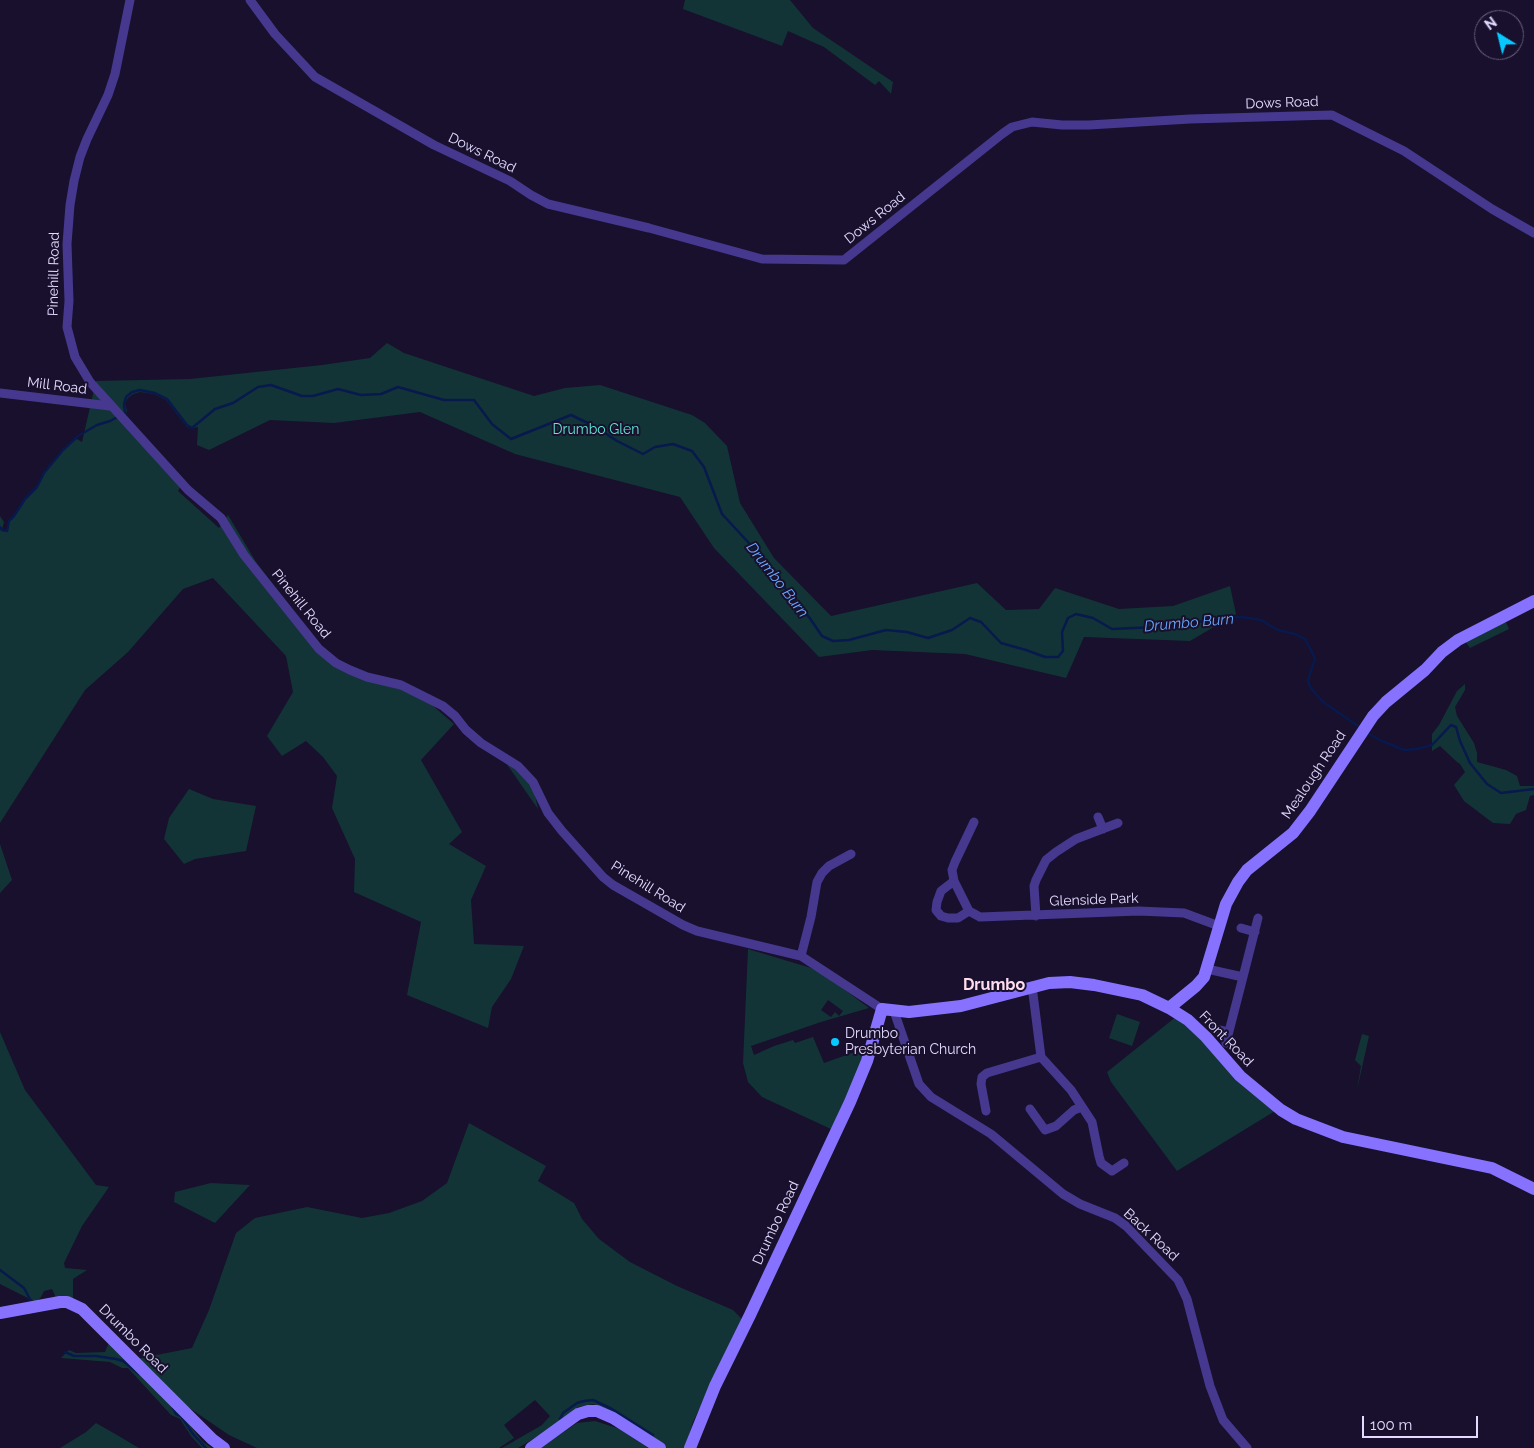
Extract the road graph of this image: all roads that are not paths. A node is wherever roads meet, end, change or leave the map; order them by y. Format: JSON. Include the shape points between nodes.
{"nodes":[{"id":1,"x":130,"y":0,"type":"edge"},
{"id":2,"x":250,"y":0,"type":"edge"},
{"id":3,"x":1534,"y":233,"type":"edge"},
{"id":4,"x":0,"y":393,"type":"edge"},
{"id":5,"x":113,"y":409,"type":"junction"},
{"id":6,"x":1534,"y":601,"type":"edge"},
{"id":7,"x":1098,"y":817,"type":"dead end"},
{"id":8,"x":974,"y":822,"type":"dead end"},
{"id":9,"x":1118,"y":823,"type":"dead end"},
{"id":10,"x":1103,"y":829,"type":"junction"},
{"id":11,"x":851,"y":854,"type":"dead end"},
{"id":12,"x":954,"y":881,"type":"junction"},
{"id":13,"x":969,"y":911,"type":"junction"},
{"id":14,"x":1036,"y":916,"type":"junction"},
{"id":15,"x":1258,"y":918,"type":"dead end"},
{"id":16,"x":1219,"y":926,"type":"junction"},
{"id":17,"x":1241,"y":928,"type":"dead end"},
{"id":18,"x":1255,"y":932,"type":"junction"},
{"id":19,"x":801,"y":956,"type":"junction"},
{"id":20,"x":1207,"y":969,"type":"junction"},
{"id":21,"x":1243,"y":977,"type":"junction"},
{"id":22,"x":1032,"y":986,"type":"junction"},
{"id":23,"x":1169,"y":1008,"type":"junction"},
{"id":24,"x":888,"y":1010,"type":"junction"},
{"id":25,"x":1215,"y":1029,"type":"dead end"},
{"id":26,"x":1228,"y":1032,"type":"junction"},
{"id":27,"x":1226,"y":1043,"type":"dead end"},
{"id":28,"x":1041,"y":1057,"type":"junction"},
{"id":29,"x":1082,"y":1107,"type":"junction"},
{"id":30,"x":1030,"y":1109,"type":"dead end"},
{"id":31,"x":986,"y":1111,"type":"dead end"},
{"id":32,"x":1124,"y":1163,"type":"dead end"},
{"id":33,"x":1534,"y":1189,"type":"edge"},
{"id":34,"x":0,"y":1313,"type":"edge"},
{"id":35,"x":224,"y":1448,"type":"edge"},
{"id":36,"x":531,"y":1448,"type":"edge"},
{"id":37,"x":660,"y":1448,"type":"edge"},
{"id":38,"x":690,"y":1448,"type":"edge"},
{"id":39,"x":1247,"y":1448,"type":"edge"}],
"edges":[{"from":1,"to":5,"type":"street","name":"Pinehill Road","via":[[108,95],[86,139],[74,181],[68,244],[67,327],[70,342],[82,371]]},
{"from":2,"to":3,"type":"street","name":"Dows Road","via":[[275,34],[315,77],[548,204],[762,259],[844,260],[1002,134],[1012,127],[1032,122],[1090,125],[1332,115],[1404,152]]},
{"from":4,"to":5,"type":"street","name":"Mill Road"},
{"from":5,"to":19,"type":"street","name":"Pinehill Road","via":[[188,490],[221,518],[244,555],[319,650],[350,670],[401,685],[443,706],[481,743],[518,766],[533,782],[557,825],[608,881],[696,931]]},
{"from":6,"to":16,"type":"street","name":"Mealough Road","via":[[1458,640],[1386,702],[1298,826],[1247,870],[1238,882]]},
{"from":7,"to":10,"type":"street"},
{"from":8,"to":12,"type":"street","via":[[954,862]]},
{"from":9,"to":10,"type":"street"},
{"from":10,"to":14,"type":"street","via":[[1076,839],[1046,860],[1034,886]]},
{"from":11,"to":19,"type":"street","via":[[830,866],[817,882],[812,917]]},
{"from":12,"to":13,"type":"street"},
{"from":12,"to":13,"type":"street","name":"Glenside Park","via":[[941,891],[936,910],[948,918],[958,918]]},
{"from":13,"to":14,"type":"street","name":"Glenside Park","via":[[980,917]]},
{"from":14,"to":16,"type":"street","name":"Glenside Park","via":[[1139,911],[1184,913]]},
{"from":15,"to":18,"type":"street"},
{"from":16,"to":20,"type":"street","name":"Mealough Road"},
{"from":17,"to":18,"type":"street"},
{"from":18,"to":21,"type":"street"},
{"from":19,"to":24,"type":"street","name":"Pinehill Road"},
{"from":20,"to":21,"type":"street"},
{"from":20,"to":23,"type":"street","name":"Mealough Road","via":[[1204,978]]},
{"from":21,"to":26,"type":"street"},
{"from":22,"to":23,"type":"street","name":"Front Road","via":[[1070,982],[1102,986],[1142,995]]},
{"from":22,"to":24,"type":"street","name":"Front Road","via":[[961,1006],[909,1012]]},
{"from":22,"to":28,"type":"street"},
{"from":23,"to":33,"type":"street","name":"Front Road","via":[[1206,1037],[1249,1084],[1296,1119],[1343,1137],[1492,1168]]},
{"from":24,"to":38,"type":"street","name":"Drumbo Road","via":[[850,1102],[715,1386]]},
{"from":24,"to":39,"type":"street","name":"Back Road","via":[[919,1084],[931,1097],[991,1134],[1067,1197],[1126,1226],[1178,1280],[1187,1299],[1210,1386],[1223,1420]]},
{"from":25,"to":26,"type":"street"},
{"from":26,"to":27,"type":"street"},
{"from":28,"to":29,"type":"street"},
{"from":28,"to":31,"type":"street","via":[[982,1077]]},
{"from":29,"to":30,"type":"street","via":[[1045,1130]]},
{"from":29,"to":32,"type":"street","via":[[1092,1122],[1101,1163],[1112,1171]]},
{"from":34,"to":35,"type":"street","name":"Drumbo Road","via":[[60,1302],[82,1308]]},
{"from":36,"to":37,"type":"street","via":[[578,1414],[588,1411],[613,1418]]}]}
